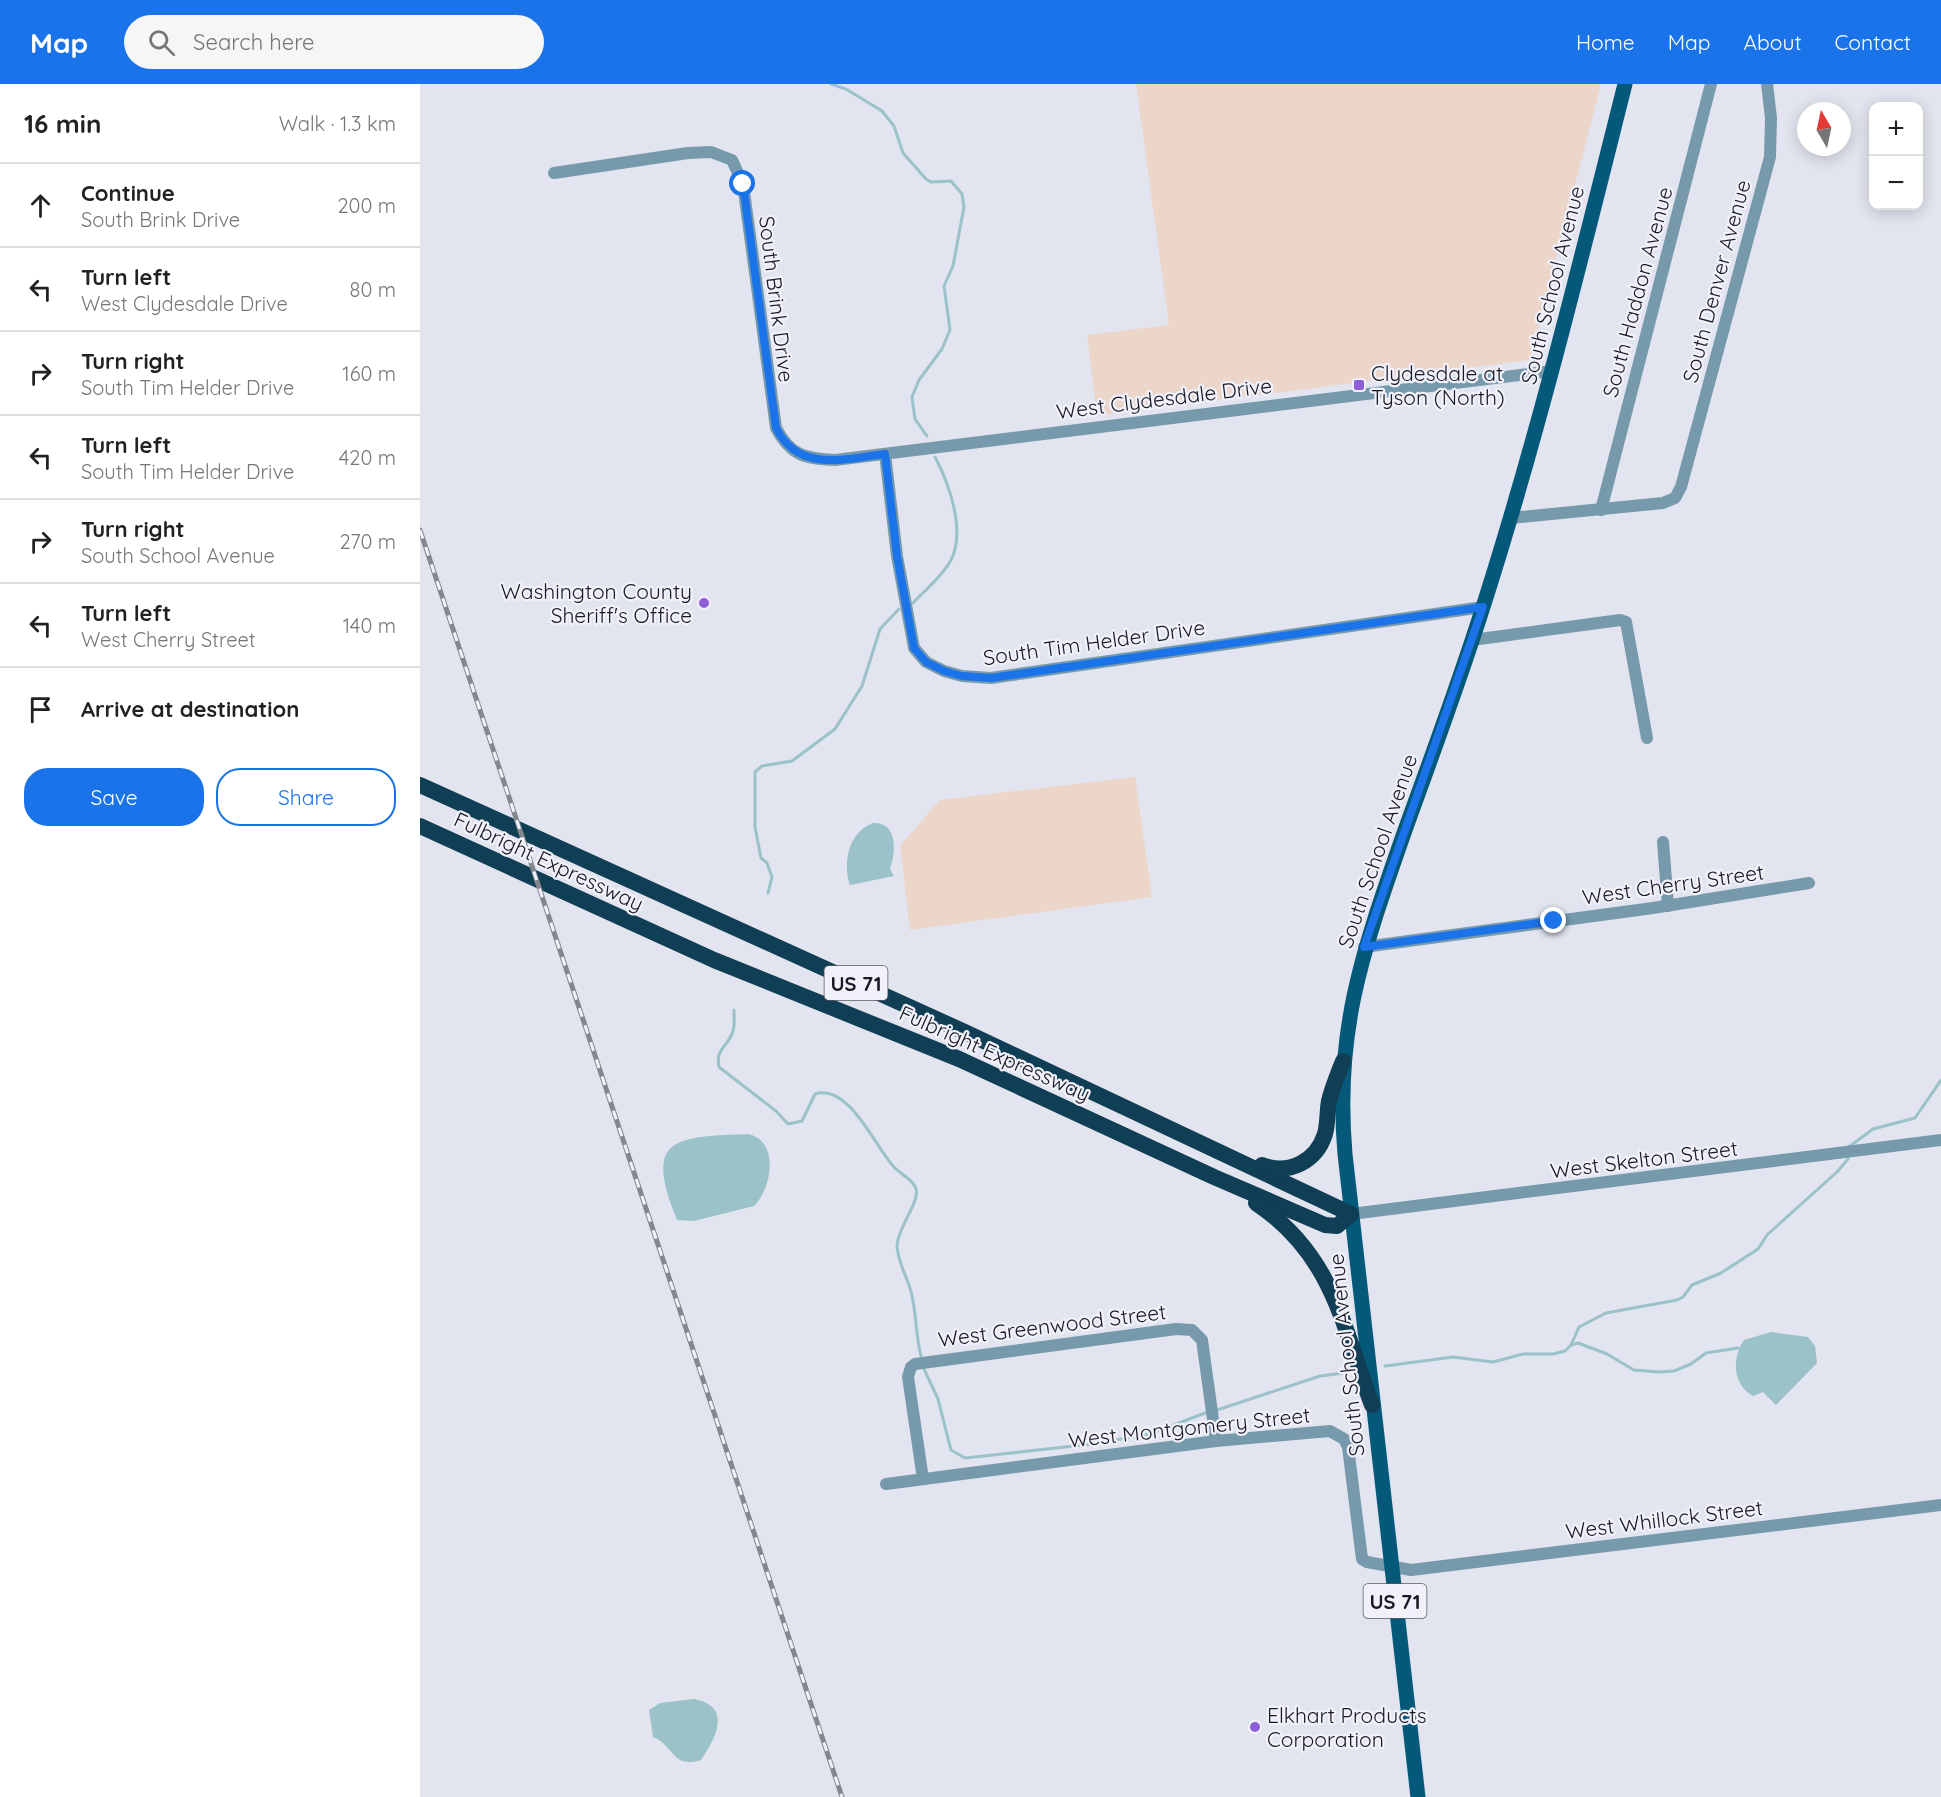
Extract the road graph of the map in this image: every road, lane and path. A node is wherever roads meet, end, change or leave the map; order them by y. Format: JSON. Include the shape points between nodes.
{"nodes":[{"id":1,"x":1625,"y":84,"type":"edge"},
{"id":2,"x":1711,"y":84,"type":"edge"},
{"id":3,"x":1767,"y":84,"type":"edge"},
{"id":4,"x":554,"y":173,"type":"dead end"},
{"id":5,"x":1552,"y":371,"type":"junction"},
{"id":6,"x":784,"y":444,"type":"joint"},
{"id":7,"x":885,"y":454,"type":"junction"},
{"id":8,"x":1601,"y":510,"type":"junction"},
{"id":9,"x":1511,"y":518,"type":"junction"},
{"id":10,"x":1483,"y":607,"type":"junction"},
{"id":11,"x":1472,"y":640,"type":"junction"},
{"id":12,"x":1647,"y":738,"type":"dead end"},
{"id":13,"x":420,"y":785,"type":"edge"},
{"id":14,"x":420,"y":826,"type":"edge"},
{"id":15,"x":1663,"y":842,"type":"dead end"},
{"id":16,"x":1809,"y":884,"type":"dead end"},
{"id":17,"x":1668,"y":906,"type":"junction"},
{"id":18,"x":1364,"y":947,"type":"junction"},
{"id":19,"x":1343,"y":1061,"type":"junction"},
{"id":20,"x":1160,"y":1123,"type":"junction"},
{"id":21,"x":1941,"y":1140,"type":"edge"},
{"id":22,"x":1214,"y":1177,"type":"junction"},
{"id":23,"x":1351,"y":1214,"type":"junction"},
{"id":24,"x":1372,"y":1405,"type":"junction"},
{"id":25,"x":1216,"y":1441,"type":"junction"},
{"id":26,"x":923,"y":1479,"type":"junction"},
{"id":27,"x":886,"y":1484,"type":"dead end"},
{"id":28,"x":1941,"y":1505,"type":"edge"},
{"id":29,"x":1391,"y":1568,"type":"junction"},
{"id":30,"x":1418,"y":1797,"type":"edge"}],
"edges":[{"from":1,"to":5,"type":"main road","name":"South School Avenue"},
{"from":2,"to":8,"type":"street","name":"South Haddon Avenue"},
{"from":3,"to":8,"type":"street","name":"South Denver Avenue","via":[[1770,157],[1681,487],[1675,498],[1663,503]]},
{"from":4,"to":6,"type":"street","name":"South Brink Drive","via":[[688,153],[711,152],[732,160],[743,184],[772,410]]},
{"from":5,"to":7,"type":"street","name":"West Clydesdale Drive"},
{"from":5,"to":9,"type":"main road","name":"South School Avenue"},
{"from":6,"to":7,"type":"street","name":"West Clydesdale Drive","via":[[814,460]]},
{"from":7,"to":10,"type":"street","name":"South Tim Helder Drive","via":[[912,641],[926,662],[953,674],[991,678]]},
{"from":8,"to":9,"type":"street"},
{"from":9,"to":10,"type":"main road","name":"South School Avenue"},
{"from":10,"to":11,"type":"main road","name":"South School Avenue"},
{"from":11,"to":12,"type":"street","via":[[1626,622]]},
{"from":11,"to":18,"type":"main road","name":"South School Avenue"},
{"from":13,"to":20,"type":"highway","name":"Fulbright Expressway","number":"US 71"},
{"from":14,"to":22,"type":"highway","name":"Fulbright Expressway","number":"US 71","via":[[714,960],[959,1059]]},
{"from":15,"to":17,"type":"street"},
{"from":16,"to":17,"type":"street","name":"West Cherry Street"},
{"from":17,"to":18,"type":"street","name":"West Cherry Street"},
{"from":18,"to":19,"type":"main road","name":"South School Avenue"},
{"from":19,"to":20,"type":"highway","via":[[1329,1101],[1323,1140],[1308,1160],[1295,1167],[1266,1166]]},
{"from":19,"to":23,"type":"main road","name":"South School Avenue","via":[[1343,1133]]},
{"from":20,"to":23,"type":"highway","number":"US 71"},
{"from":21,"to":23,"type":"street","name":"West Skelton Street"},
{"from":22,"to":23,"type":"highway","name":"Fulbright Expressway","via":[[1325,1225],[1337,1226]]},
{"from":22,"to":24,"type":"highway","via":[[1269,1212],[1316,1261],[1335,1296]]},
{"from":23,"to":24,"type":"main road","name":"South School Avenue","number":"US 71"},
{"from":24,"to":29,"type":"main road","name":"South School Avenue","number":"US 71"},
{"from":25,"to":26,"type":"street","name":"West Montgomery Street"},
{"from":25,"to":26,"type":"street","name":"West Greenwood Street","via":[[1202,1340],[1185,1328],[920,1362],[911,1367],[908,1377]]},
{"from":25,"to":29,"type":"street","name":"West Montgomery Street","via":[[1330,1431],[1338,1434],[1348,1447],[1362,1559]]},
{"from":26,"to":27,"type":"street","name":"West Montgomery Street"},
{"from":28,"to":29,"type":"street","name":"West Whillock Street","via":[[1411,1570]]},
{"from":29,"to":30,"type":"main road","name":"South School Avenue","number":"US 71"}]}
